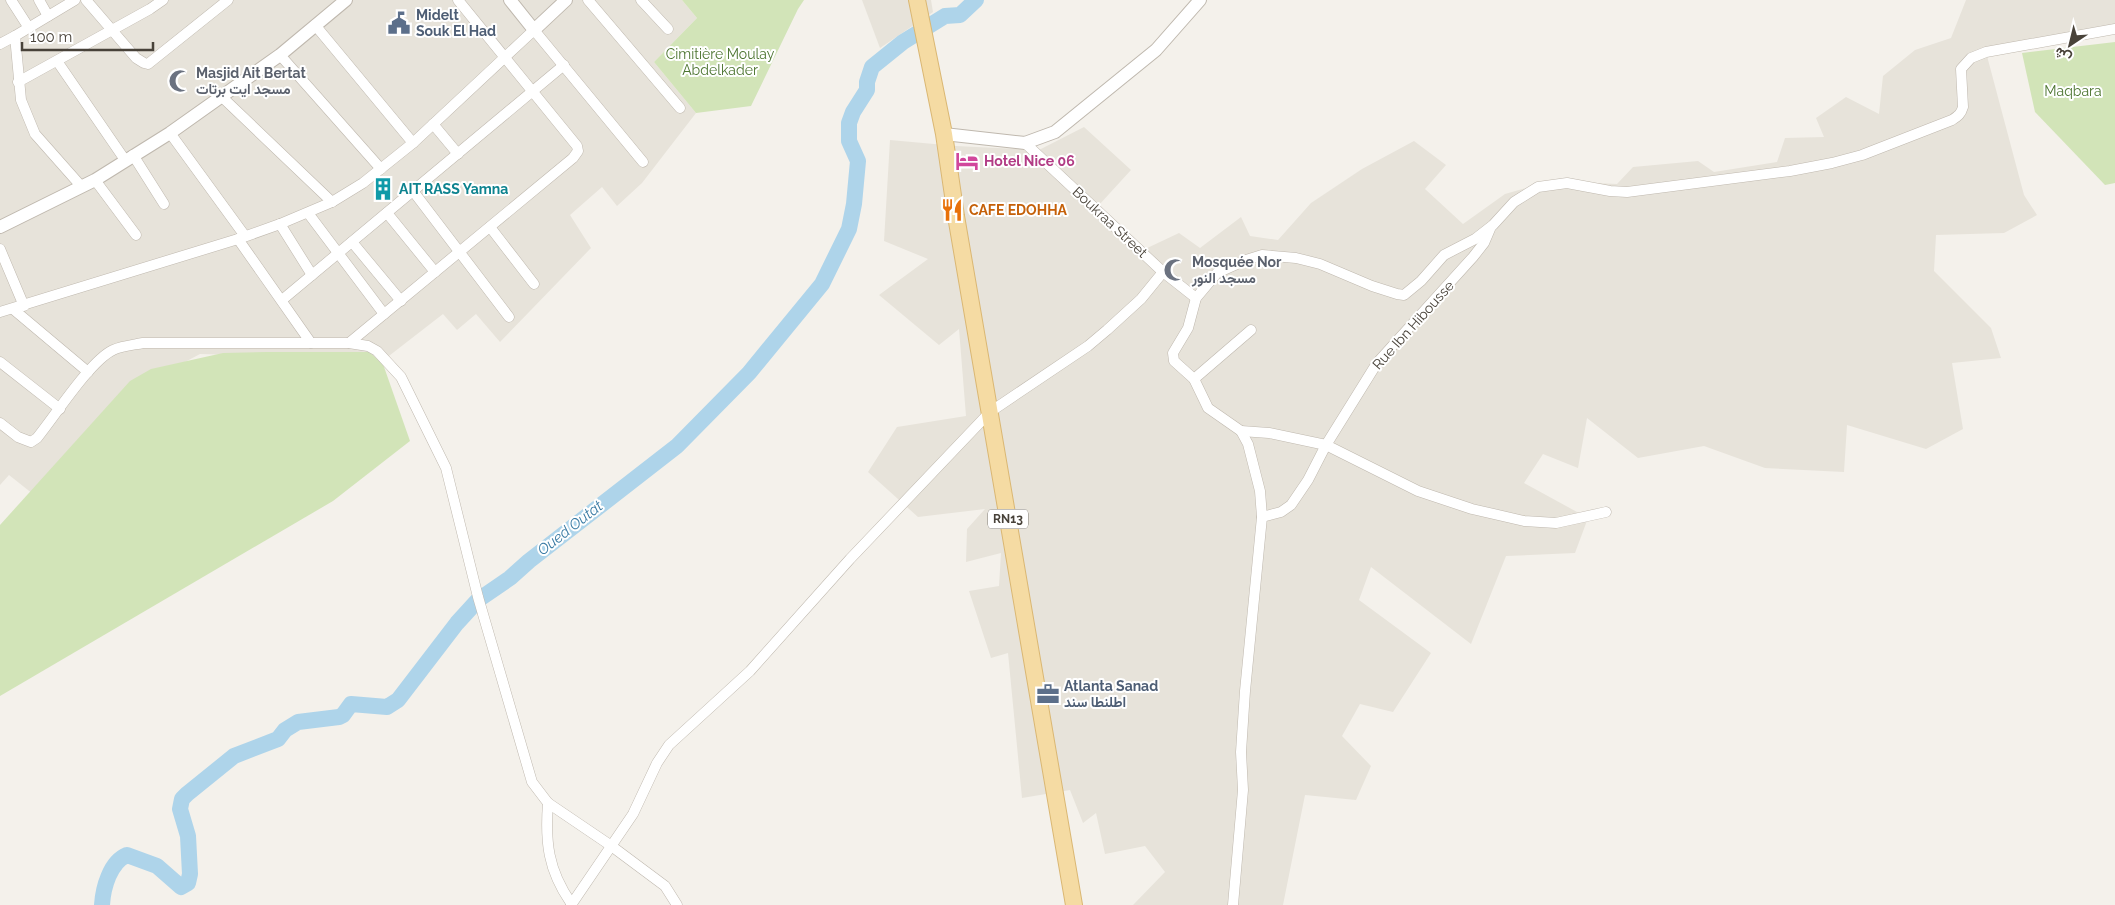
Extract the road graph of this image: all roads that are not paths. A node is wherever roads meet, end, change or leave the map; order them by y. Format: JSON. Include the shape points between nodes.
{"nodes":[{"id":1,"x":12,"y":0,"type":"edge"},
{"id":2,"x":40,"y":0,"type":"edge"},
{"id":3,"x":75,"y":0,"type":"edge"},
{"id":4,"x":86,"y":0,"type":"edge"},
{"id":5,"x":163,"y":0,"type":"edge"},
{"id":6,"x":228,"y":0,"type":"edge"},
{"id":7,"x":346,"y":0,"type":"edge"},
{"id":8,"x":510,"y":0,"type":"edge"},
{"id":9,"x":566,"y":0,"type":"edge"},
{"id":10,"x":588,"y":0,"type":"edge"},
{"id":11,"x":641,"y":0,"type":"edge"},
{"id":12,"x":1200,"y":0,"type":"edge"},
{"id":13,"x":460,"y":1,"type":"edge"},
{"id":14,"x":918,"y":7,"type":"edge"},
{"id":15,"x":48,"y":16,"type":"junction"},
{"id":16,"x":315,"y":26,"type":"junction"},
{"id":17,"x":29,"y":28,"type":"junction"},
{"id":18,"x":2115,"y":28,"type":"edge"},
{"id":19,"x":111,"y":29,"type":"junction"},
{"id":20,"x":668,"y":29,"type":"dead end"},
{"id":21,"x":534,"y":30,"type":"junction"},
{"id":22,"x":15,"y":36,"type":"junction"},
{"id":23,"x":0,"y":44,"type":"edge"},
{"id":24,"x":280,"y":55,"type":"junction"},
{"id":25,"x":505,"y":58,"type":"junction"},
{"id":26,"x":57,"y":61,"type":"junction"},
{"id":27,"x":564,"y":66,"type":"junction"},
{"id":28,"x":18,"y":82,"type":"junction"},
{"id":29,"x":533,"y":91,"type":"junction"},
{"id":30,"x":222,"y":97,"type":"junction"},
{"id":31,"x":680,"y":108,"type":"dead end"},
{"id":32,"x":433,"y":124,"type":"junction"},
{"id":33,"x":170,"y":133,"type":"junction"},
{"id":34,"x":944,"y":134,"type":"junction"},
{"id":35,"x":414,"y":142,"type":"junction"},
{"id":36,"x":1026,"y":142,"type":"junction"},
{"id":37,"x":458,"y":154,"type":"junction"},
{"id":38,"x":129,"y":158,"type":"junction"},
{"id":39,"x":643,"y":162,"type":"dead end"},
{"id":40,"x":381,"y":169,"type":"junction"},
{"id":41,"x":95,"y":180,"type":"junction"},
{"id":42,"x":81,"y":186,"type":"junction"},
{"id":43,"x":413,"y":191,"type":"junction"},
{"id":44,"x":332,"y":202,"type":"junction"},
{"id":45,"x":164,"y":204,"type":"dead end"},
{"id":46,"x":308,"y":213,"type":"junction"},
{"id":47,"x":387,"y":213,"type":"junction"},
{"id":48,"x":280,"y":224,"type":"junction"},
{"id":49,"x":1493,"y":225,"type":"junction"},
{"id":50,"x":0,"y":227,"type":"edge"},
{"id":51,"x":490,"y":227,"type":"junction"},
{"id":52,"x":136,"y":235,"type":"dead end"},
{"id":53,"x":242,"y":237,"type":"junction"},
{"id":54,"x":352,"y":242,"type":"junction"},
{"id":55,"x":0,"y":249,"type":"edge"},
{"id":56,"x":460,"y":252,"type":"junction"},
{"id":57,"x":338,"y":254,"type":"junction"},
{"id":58,"x":435,"y":272,"type":"junction"},
{"id":59,"x":1163,"y":272,"type":"junction"},
{"id":60,"x":312,"y":275,"type":"junction"},
{"id":61,"x":534,"y":284,"type":"dead end"},
{"id":62,"x":1196,"y":298,"type":"junction"},
{"id":63,"x":282,"y":300,"type":"junction"},
{"id":64,"x":401,"y":300,"type":"junction"},
{"id":65,"x":24,"y":306,"type":"junction"},
{"id":66,"x":13,"y":309,"type":"junction"},
{"id":67,"x":0,"y":312,"type":"edge"},
{"id":68,"x":384,"y":314,"type":"junction"},
{"id":69,"x":509,"y":317,"type":"dead end"},
{"id":70,"x":1251,"y":330,"type":"dead end"},
{"id":71,"x":311,"y":343,"type":"junction"},
{"id":72,"x":349,"y":343,"type":"junction"},
{"id":73,"x":0,"y":362,"type":"edge"},
{"id":74,"x":88,"y":372,"type":"junction"},
{"id":75,"x":1194,"y":379,"type":"junction"},
{"id":76,"x":60,"y":409,"type":"junction"},
{"id":77,"x":990,"y":412,"type":"junction"},
{"id":78,"x":0,"y":423,"type":"edge"},
{"id":79,"x":1241,"y":431,"type":"junction"},
{"id":80,"x":1326,"y":445,"type":"junction"},
{"id":81,"x":1606,"y":512,"type":"dead end"},
{"id":82,"x":1262,"y":517,"type":"junction"},
{"id":83,"x":548,"y":803,"type":"junction"},
{"id":84,"x":610,"y":845,"type":"junction"},
{"id":85,"x":571,"y":904,"type":"edge"},
{"id":86,"x":677,"y":905,"type":"edge"},
{"id":87,"x":1074,"y":905,"type":"edge"},
{"id":88,"x":1233,"y":905,"type":"edge"}],
"edges":[{"from":1,"to":17,"type":"street"},
{"from":2,"to":15,"type":"street"},
{"from":3,"to":15,"type":"street"},
{"from":4,"to":19,"type":"street"},
{"from":5,"to":19,"type":"street"},
{"from":6,"to":19,"type":"street","via":[[148,64],[136,58]]},
{"from":7,"to":16,"type":"street"},
{"from":8,"to":21,"type":"street"},
{"from":9,"to":21,"type":"street"},
{"from":10,"to":31,"type":"street"},
{"from":11,"to":20,"type":"street"},
{"from":12,"to":36,"type":"street","via":[[1156,50],[1132,71],[1055,132]]},
{"from":13,"to":25,"type":"street"},
{"from":14,"to":34,"type":"main road","number":"RN13"},
{"from":15,"to":17,"type":"street"},
{"from":16,"to":24,"type":"street"},
{"from":16,"to":35,"type":"street"},
{"from":17,"to":22,"type":"street"},
{"from":18,"to":49,"type":"street","via":[[1986,52],[1971,58],[1961,69],[1963,107],[1958,116],[1862,155],[1790,172],[1645,191],[1610,192],[1567,183],[1538,187],[1514,202]]},
{"from":19,"to":26,"type":"street"},
{"from":21,"to":25,"type":"street"},
{"from":21,"to":27,"type":"street"},
{"from":22,"to":23,"type":"street"},
{"from":22,"to":28,"type":"street"},
{"from":24,"to":30,"type":"street"},
{"from":24,"to":40,"type":"street"},
{"from":25,"to":29,"type":"street"},
{"from":25,"to":32,"type":"street"},
{"from":26,"to":28,"type":"street"},
{"from":26,"to":38,"type":"street"},
{"from":27,"to":29,"type":"street"},
{"from":27,"to":39,"type":"street"},
{"from":28,"to":42,"type":"street","via":[[34,134]]},
{"from":29,"to":37,"type":"street"},
{"from":29,"to":51,"type":"street","via":[[578,146],[578,151]]},
{"from":30,"to":33,"type":"street"},
{"from":30,"to":44,"type":"street"},
{"from":32,"to":35,"type":"street"},
{"from":32,"to":37,"type":"street"},
{"from":33,"to":38,"type":"street"},
{"from":33,"to":53,"type":"street"},
{"from":34,"to":36,"type":"street"},
{"from":34,"to":77,"type":"main road","number":"RN13"},
{"from":35,"to":40,"type":"street"},
{"from":36,"to":59,"type":"street","name":"Boukraa Street"},
{"from":37,"to":43,"type":"street"},
{"from":38,"to":41,"type":"street"},
{"from":38,"to":45,"type":"street"},
{"from":40,"to":44,"type":"street"},
{"from":41,"to":42,"type":"street"},
{"from":41,"to":52,"type":"street"},
{"from":42,"to":50,"type":"street"},
{"from":43,"to":47,"type":"street"},
{"from":43,"to":56,"type":"street"},
{"from":44,"to":46,"type":"street"},
{"from":46,"to":48,"type":"street"},
{"from":46,"to":57,"type":"street"},
{"from":47,"to":54,"type":"street"},
{"from":47,"to":58,"type":"street"},
{"from":48,"to":53,"type":"street"},
{"from":48,"to":60,"type":"street"},
{"from":49,"to":62,"type":"street","via":[[1475,239],[1444,255],[1421,281],[1404,294],[1368,285],[1315,262],[1278,255],[1262,256],[1228,267],[1217,273]]},
{"from":49,"to":80,"type":"street","name":"Rue Ibn Hibousse","via":[[1473,257],[1376,363]]},
{"from":51,"to":56,"type":"street"},
{"from":51,"to":61,"type":"street"},
{"from":53,"to":63,"type":"street"},
{"from":53,"to":65,"type":"street"},
{"from":54,"to":57,"type":"street"},
{"from":54,"to":64,"type":"street"},
{"from":55,"to":65,"type":"street"},
{"from":56,"to":58,"type":"street"},
{"from":56,"to":69,"type":"street"},
{"from":57,"to":60,"type":"street"},
{"from":57,"to":68,"type":"street"},
{"from":58,"to":64,"type":"street"},
{"from":59,"to":62,"type":"street","name":"Boukraa Street"},
{"from":59,"to":77,"type":"street","via":[[1131,310],[1088,346]]},
{"from":60,"to":63,"type":"street"},
{"from":62,"to":75,"type":"street","via":[[1188,328],[1173,353],[1174,361]]},
{"from":63,"to":71,"type":"street"},
{"from":64,"to":68,"type":"street"},
{"from":65,"to":66,"type":"street"},
{"from":66,"to":67,"type":"street"},
{"from":66,"to":74,"type":"street"},
{"from":68,"to":72,"type":"street"},
{"from":70,"to":75,"type":"street"},
{"from":71,"to":72,"type":"street"},
{"from":71,"to":74,"type":"street","via":[[143,343],[114,349]]},
{"from":72,"to":83,"type":"street","via":[[377,350],[401,377],[446,468],[478,597],[532,782]]},
{"from":73,"to":76,"type":"street"},
{"from":74,"to":76,"type":"street"},
{"from":75,"to":79,"type":"street","via":[[1208,408]]},
{"from":76,"to":78,"type":"street","via":[[31,442],[18,437]]},
{"from":77,"to":84,"type":"street","via":[[850,559],[750,672],[669,745],[632,814]]},
{"from":77,"to":87,"type":"main road","number":"RN13"},
{"from":79,"to":80,"type":"street","via":[[1269,433]]},
{"from":79,"to":82,"type":"street","via":[[1255,467]]},
{"from":80,"to":81,"type":"street","via":[[1418,491],[1479,510],[1541,523],[1556,523]]},
{"from":80,"to":82,"type":"street","name":"Rue Ibn Hibousse","via":[[1291,505],[1281,512]]},
{"from":82,"to":88,"type":"street","via":[[1245,691],[1242,790]]},
{"from":83,"to":84,"type":"street"},
{"from":83,"to":85,"type":"street","via":[[551,865]]},
{"from":84,"to":85,"type":"street"},
{"from":84,"to":86,"type":"street","via":[[665,886]]}]}
